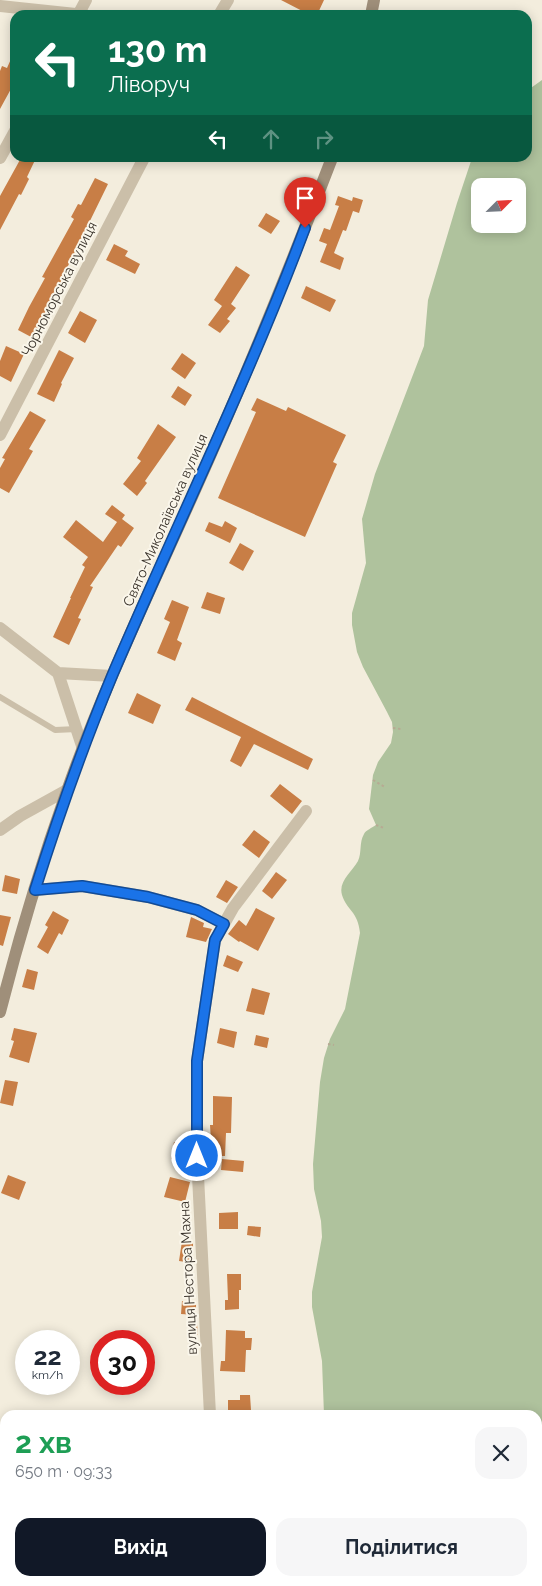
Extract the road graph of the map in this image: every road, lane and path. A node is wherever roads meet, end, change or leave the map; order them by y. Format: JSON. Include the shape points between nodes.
{"nodes":[{"id":1,"x":0,"y":6,"type":"edge"},
{"id":2,"x":36,"y":10,"type":"edge"},
{"id":3,"x":10,"y":140,"type":"edge"},
{"id":4,"x":0,"y":158,"type":"edge"},
{"id":5,"x":142,"y":162,"type":"edge"},
{"id":6,"x":330,"y":162,"type":"edge"},
{"id":7,"x":0,"y":435,"type":"edge"},
{"id":8,"x":0,"y":628,"type":"edge"},
{"id":9,"x":58,"y":673,"type":"junction"},
{"id":10,"x":112,"y":676,"type":"junction"},
{"id":11,"x":0,"y":697,"type":"edge"},
{"id":12,"x":393,"y":728,"type":"dead end"},
{"id":13,"x":77,"y":729,"type":"junction"},
{"id":14,"x":401,"y":729,"type":"dead end"},
{"id":15,"x":83,"y":749,"type":"junction"},
{"id":16,"x":373,"y":780,"type":"dead end"},
{"id":17,"x":385,"y":787,"type":"dead end"},
{"id":18,"x":67,"y":790,"type":"junction"},
{"id":19,"x":306,"y":811,"type":"dead end"},
{"id":20,"x":376,"y":825,"type":"dead end"},
{"id":21,"x":384,"y":828,"type":"dead end"},
{"id":22,"x":0,"y":830,"type":"edge"},
{"id":23,"x":35,"y":890,"type":"junction"},
{"id":24,"x":224,"y":924,"type":"junction"},
{"id":25,"x":0,"y":1012,"type":"edge"},
{"id":26,"x":328,"y":1044,"type":"dead end"},
{"id":27,"x":334,"y":1045,"type":"dead end"},
{"id":28,"x":210,"y":1410,"type":"edge"}],
"edges":[{"from":1,"to":2,"type":"street"},
{"from":3,"to":4,"type":"street"},
{"from":5,"to":7,"type":"street","name":"Чорноморська вулиця"},
{"from":6,"to":10,"type":"street","name":"Свято-Миколаївська вулиця","via":[[215,446]]},
{"from":8,"to":9,"type":"street"},
{"from":9,"to":10,"type":"street"},
{"from":9,"to":13,"type":"street"},
{"from":10,"to":15,"type":"street","name":"Свято-Миколаївська вулиця"},
{"from":11,"to":13,"type":"lane","via":[[55,730]]},
{"from":12,"to":14,"type":"path"},
{"from":13,"to":15,"type":"street"},
{"from":15,"to":18,"type":"street","name":"Свято-Миколаївська вулиця"},
{"from":16,"to":17,"type":"path"},
{"from":18,"to":22,"type":"street"},
{"from":18,"to":23,"type":"street","name":"Свято-Миколаївська вулиця"},
{"from":19,"to":24,"type":"street","name":"вулиця Нестора Махна"},
{"from":20,"to":21,"type":"path"},
{"from":23,"to":24,"type":"street","via":[[82,886],[148,897],[197,910]]},
{"from":23,"to":25,"type":"street","name":"Свято-Миколаївська вулиця"},
{"from":24,"to":28,"type":"street","name":"вулиця Нестора Махна","via":[[215,940],[197,1061],[197,1156]]},
{"from":26,"to":27,"type":"path"}]}
